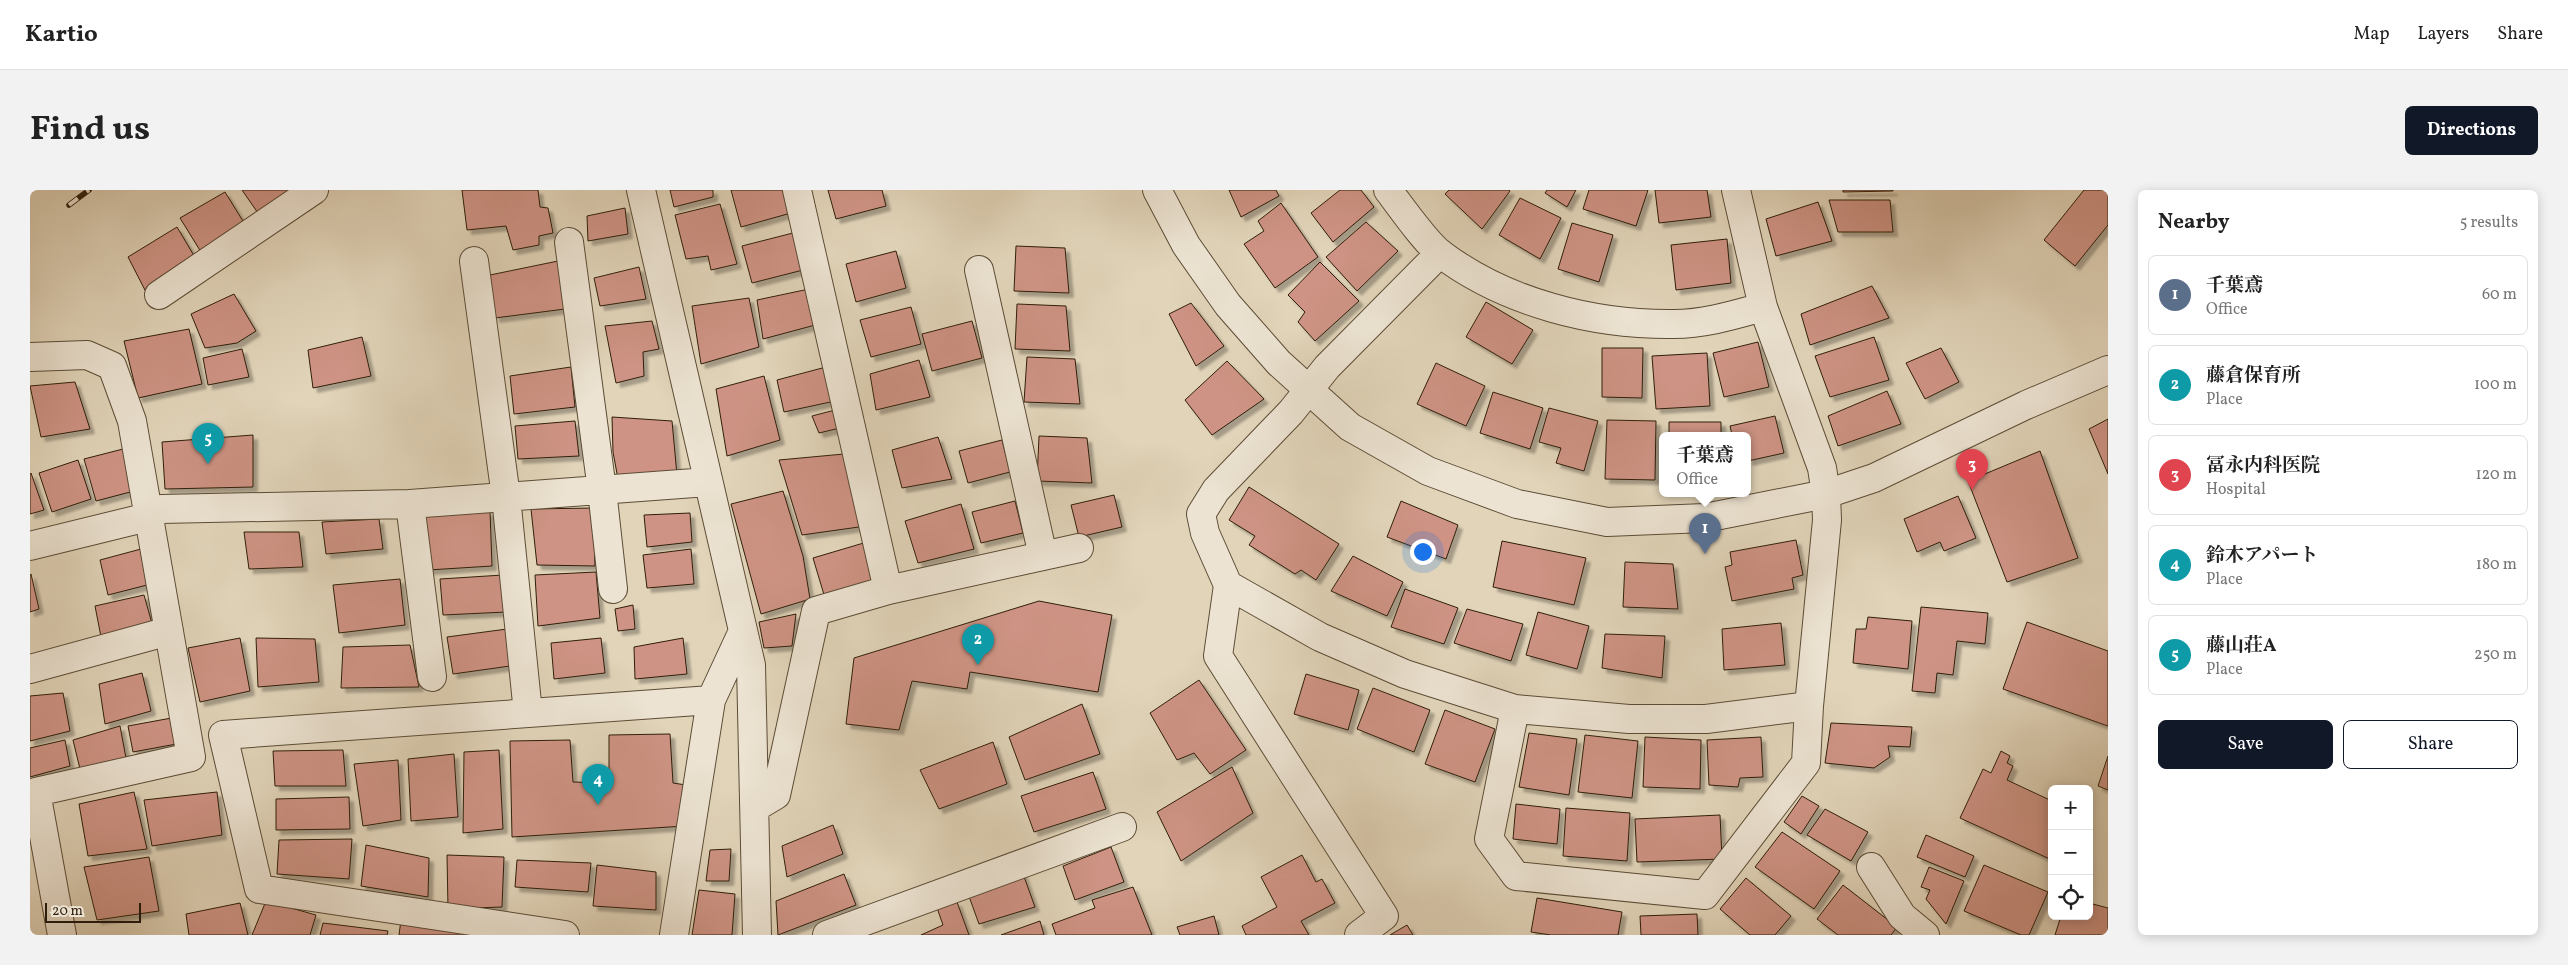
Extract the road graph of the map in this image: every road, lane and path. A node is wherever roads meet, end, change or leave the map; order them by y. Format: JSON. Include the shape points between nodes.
{"nodes":[{"id":1,"x":314,"y":190,"type":"edge"},
{"id":2,"x":641,"y":190,"type":"edge"},
{"id":3,"x":797,"y":190,"type":"edge"},
{"id":4,"x":1157,"y":190,"type":"edge"},
{"id":5,"x":1388,"y":190,"type":"edge"},
{"id":6,"x":1736,"y":190,"type":"edge"},
{"id":7,"x":569,"y":242,"type":"dead end"},
{"id":8,"x":1440,"y":253,"type":"junction"},
{"id":9,"x":474,"y":261,"type":"dead end"},
{"id":10,"x":978,"y":270,"type":"dead end"},
{"id":11,"x":159,"y":296,"type":"dead end"},
{"id":12,"x":1763,"y":308,"type":"junction"},
{"id":13,"x":30,"y":357,"type":"edge"},
{"id":14,"x":2108,"y":370,"type":"edge"},
{"id":15,"x":1309,"y":391,"type":"junction"},
{"id":16,"x":708,"y":482,"type":"junction"},
{"id":17,"x":602,"y":490,"type":"junction"},
{"id":18,"x":1826,"y":494,"type":"junction"},
{"id":19,"x":506,"y":497,"type":"junction"},
{"id":20,"x":410,"y":504,"type":"junction"},
{"id":21,"x":148,"y":517,"type":"junction"},
{"id":22,"x":30,"y":546,"type":"edge"},
{"id":23,"x":1079,"y":548,"type":"dead end"},
{"id":24,"x":1043,"y":556,"type":"junction"},
{"id":25,"x":1228,"y":585,"type":"junction"},
{"id":26,"x":613,"y":589,"type":"dead end"},
{"id":27,"x":888,"y":590,"type":"junction"},
{"id":28,"x":169,"y":631,"type":"junction"},
{"id":29,"x":743,"y":631,"type":"junction"},
{"id":30,"x":30,"y":669,"type":"edge"},
{"id":31,"x":432,"y":677,"type":"dead end"},
{"id":32,"x":711,"y":700,"type":"junction"},
{"id":33,"x":1809,"y":706,"type":"junction"},
{"id":34,"x":1515,"y":709,"type":"junction"},
{"id":35,"x":528,"y":713,"type":"junction"},
{"id":36,"x":756,"y":807,"type":"junction"},
{"id":37,"x":1122,"y":827,"type":"dead end"},
{"id":38,"x":1871,"y":867,"type":"dead end"},
{"id":39,"x":474,"y":928,"type":"edge"},
{"id":40,"x":62,"y":935,"type":"edge"},
{"id":41,"x":565,"y":935,"type":"edge"},
{"id":42,"x":674,"y":935,"type":"edge"},
{"id":43,"x":757,"y":935,"type":"edge"},
{"id":44,"x":827,"y":935,"type":"edge"},
{"id":45,"x":1359,"y":935,"type":"edge"},
{"id":46,"x":1925,"y":935,"type":"edge"}],
"edges":[{"from":1,"to":11,"type":"street"},
{"from":2,"to":16,"type":"street"},
{"from":3,"to":27,"type":"street"},
{"from":4,"to":15,"type":"street","via":[[1186,245],[1228,305],[1279,363]]},
{"from":5,"to":8,"type":"street"},
{"from":6,"to":12,"type":"street"},
{"from":7,"to":17,"type":"street"},
{"from":8,"to":12,"type":"street","via":[[1481,279],[1529,300],[1581,315],[1627,322],[1675,324],[1716,320]]},
{"from":8,"to":15,"type":"street","via":[[1327,367]]},
{"from":9,"to":19,"type":"street"},
{"from":10,"to":24,"type":"street"},
{"from":12,"to":18,"type":"street","via":[[1822,468]]},
{"from":13,"to":21,"type":"street","via":[[87,355],[112,366],[132,421]]},
{"from":14,"to":18,"type":"street","via":[[2026,405],[1874,478]]},
{"from":15,"to":18,"type":"street","via":[[1350,427],[1428,471],[1517,504],[1607,522],[1706,518]]},
{"from":15,"to":25,"type":"street","via":[[1216,490],[1201,514],[1205,533]]},
{"from":16,"to":17,"type":"street"},
{"from":16,"to":29,"type":"street"},
{"from":17,"to":19,"type":"street"},
{"from":17,"to":26,"type":"street"},
{"from":18,"to":33,"type":"street","via":[[1827,520]]},
{"from":19,"to":20,"type":"street"},
{"from":19,"to":35,"type":"street"},
{"from":20,"to":21,"type":"street","via":[[161,509]]},
{"from":20,"to":31,"type":"street"},
{"from":21,"to":22,"type":"street"},
{"from":21,"to":28,"type":"street"},
{"from":23,"to":24,"type":"street"},
{"from":24,"to":27,"type":"street"},
{"from":25,"to":34,"type":"street","via":[[1320,638],[1405,674]]},
{"from":25,"to":45,"type":"street","via":[[1218,656],[1384,916]]},
{"from":27,"to":36,"type":"street","via":[[816,611],[776,795]]},
{"from":28,"to":30,"type":"street"},
{"from":28,"to":40,"type":"street","via":[[191,757],[36,792]]},
{"from":29,"to":32,"type":"street"},
{"from":29,"to":36,"type":"street","via":[[752,665]]},
{"from":32,"to":35,"type":"street"},
{"from":32,"to":42,"type":"street"},
{"from":33,"to":34,"type":"street","via":[[1696,719],[1630,719]]},
{"from":33,"to":34,"type":"street","via":[[1806,763],[1705,895],[1516,876],[1489,839]]},
{"from":35,"to":39,"type":"street","via":[[223,735],[259,889]]},
{"from":36,"to":43,"type":"street"},
{"from":37,"to":44,"type":"street"},
{"from":38,"to":46,"type":"street","via":[[1902,916]]},
{"from":39,"to":41,"type":"street"}]}
